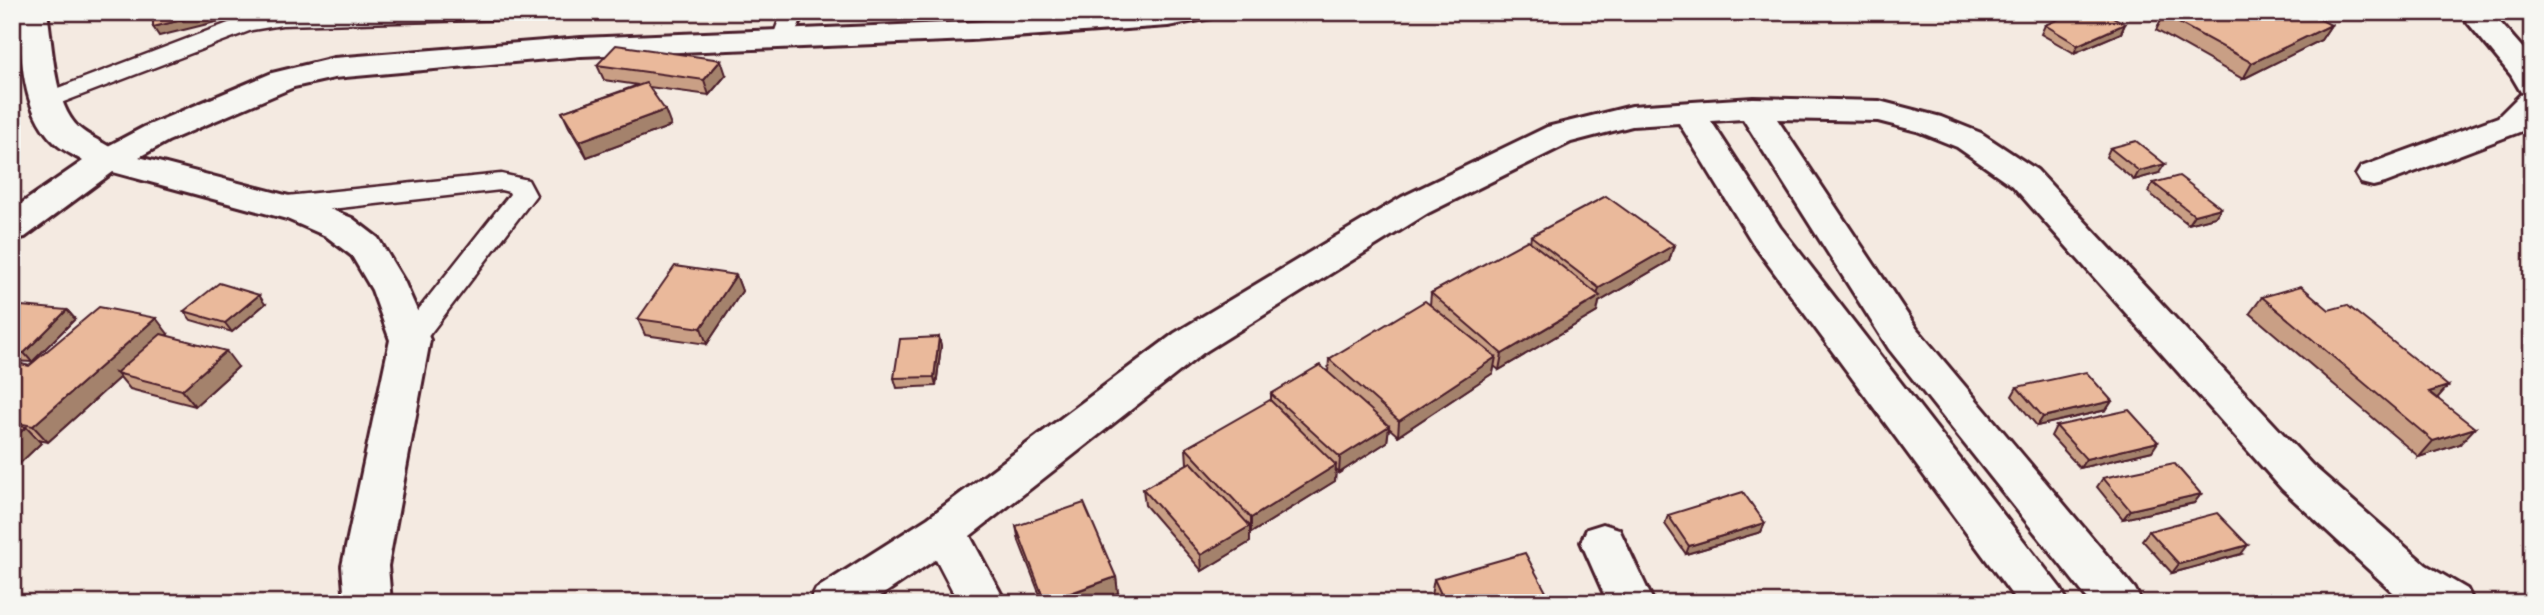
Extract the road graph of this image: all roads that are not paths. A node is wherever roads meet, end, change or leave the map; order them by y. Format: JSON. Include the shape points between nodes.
{"nodes":[{"id":1,"x":32,"y":12,"type":"edge"},
{"id":2,"x":513,"y":12,"type":"edge"},
{"id":3,"x":1200,"y":12,"type":"edge"},
{"id":4,"x":2474,"y":12,"type":"edge"},
{"id":5,"x":246,"y":18,"type":"edge"},
{"id":6,"x":788,"y":25,"type":"edge"},
{"id":7,"x":2532,"y":85,"type":"edge"},
{"id":8,"x":45,"y":100,"type":"junction"},
{"id":9,"x":2532,"y":103,"type":"edge"},
{"id":10,"x":1753,"y":108,"type":"junction"},
{"id":11,"x":1688,"y":111,"type":"junction"},
{"id":12,"x":107,"y":160,"type":"junction"},
{"id":13,"x":2374,"y":175,"type":"dead end"},
{"id":14,"x":277,"y":206,"type":"junction"},
{"id":15,"x":1829,"y":225,"type":"junction"},
{"id":16,"x":12,"y":228,"type":"edge"},
{"id":17,"x":1767,"y":236,"type":"junction"},
{"id":18,"x":410,"y":340,"type":"junction"},
{"id":19,"x":1974,"y":425,"type":"junction"},
{"id":20,"x":1917,"y":436,"type":"junction"},
{"id":21,"x":944,"y":531,"type":"junction"},
{"id":22,"x":1603,"y":542,"type":"dead end"},
{"id":23,"x":2110,"y":592,"type":"edge"},
{"id":24,"x":2045,"y":602,"type":"edge"},
{"id":25,"x":368,"y":603,"type":"edge"},
{"id":26,"x":832,"y":603,"type":"edge"},
{"id":27,"x":983,"y":603,"type":"edge"},
{"id":28,"x":1631,"y":603,"type":"edge"},
{"id":29,"x":2451,"y":603,"type":"edge"}],
"edges":[{"from":1,"to":8,"type":"street"},
{"from":2,"to":5,"type":"lane"},
{"from":3,"to":6,"type":"street","via":[[971,31]]},
{"from":4,"to":7,"type":"street"},
{"from":5,"to":8,"type":"lane"},
{"from":6,"to":12,"type":"street","via":[[334,68],[256,90]]},
{"from":8,"to":12,"type":"street","via":[[52,118],[68,137]]},
{"from":9,"to":13,"type":"street","via":[[2510,124]]},
{"from":10,"to":11,"type":"street"},
{"from":10,"to":15,"type":"street"},
{"from":10,"to":29,"type":"street","via":[[1879,111],[1969,140],[2025,178],[2297,477],[2410,579]]},
{"from":11,"to":17,"type":"street"},
{"from":11,"to":21,"type":"street","via":[[1632,116],[1559,134],[1415,205],[1189,343]]},
{"from":12,"to":14,"type":"street"},
{"from":12,"to":16,"type":"street"},
{"from":14,"to":18,"type":"street","via":[[339,227],[365,247],[391,290]]},
{"from":14,"to":18,"type":"lane","via":[[501,182],[519,186],[523,195]]},
{"from":15,"to":17,"type":"street"},
{"from":15,"to":19,"type":"street","via":[[1903,339]]},
{"from":17,"to":20,"type":"street"},
{"from":18,"to":25,"type":"street","via":[[365,566]]},
{"from":19,"to":20,"type":"street"},
{"from":19,"to":23,"type":"street"},
{"from":20,"to":24,"type":"street"},
{"from":21,"to":26,"type":"street"},
{"from":21,"to":27,"type":"street"},
{"from":22,"to":28,"type":"street"},
{"from":23,"to":24,"type":"street"}]}
